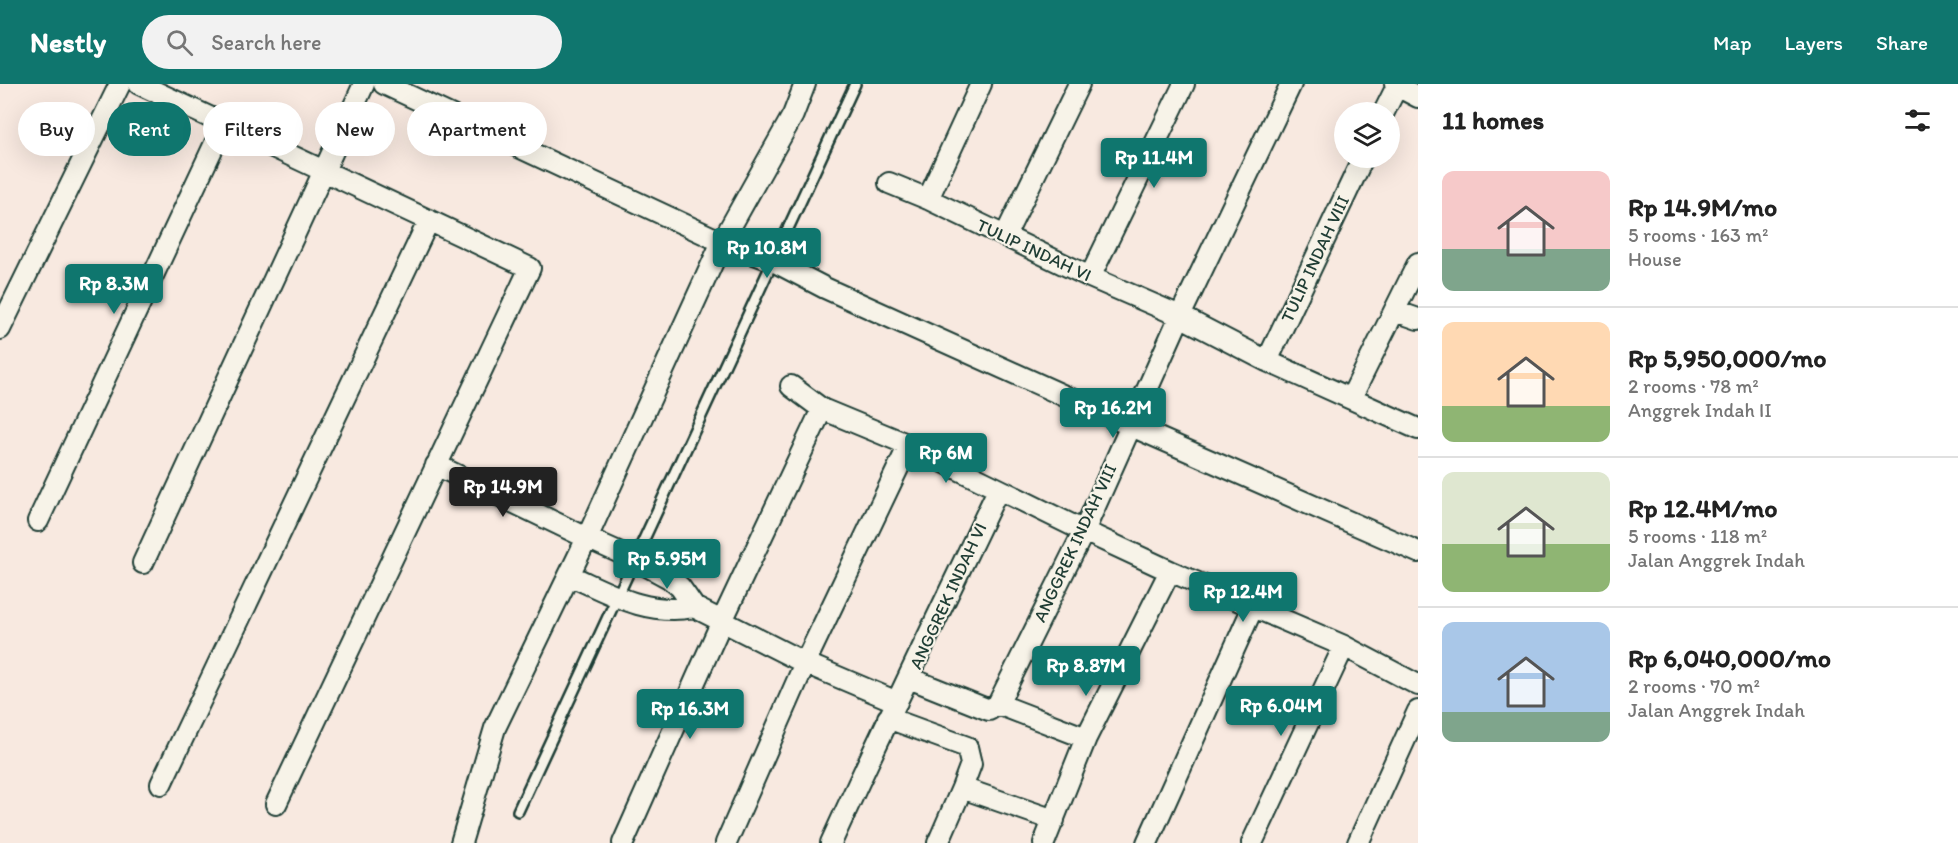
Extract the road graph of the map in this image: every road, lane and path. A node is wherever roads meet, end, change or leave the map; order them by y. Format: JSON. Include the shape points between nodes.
{"nodes":[{"id":1,"x":120,"y":84,"type":"edge"},
{"id":2,"x":140,"y":84,"type":"edge"},
{"id":3,"x":364,"y":84,"type":"edge"},
{"id":4,"x":384,"y":84,"type":"edge"},
{"id":5,"x":805,"y":84,"type":"edge"},
{"id":6,"x":855,"y":84,"type":"edge"},
{"id":7,"x":981,"y":84,"type":"edge"},
{"id":8,"x":1079,"y":84,"type":"edge"},
{"id":9,"x":1184,"y":84,"type":"edge"},
{"id":10,"x":1290,"y":84,"type":"edge"},
{"id":11,"x":1396,"y":85,"type":"edge"},
{"id":12,"x":1418,"y":97,"type":"edge"},
{"id":13,"x":1388,"y":102,"type":"edge"},
{"id":14,"x":203,"y":114,"type":"edge"},
{"id":15,"x":209,"y":156,"type":"edge"},
{"id":16,"x":292,"y":156,"type":"edge"},
{"id":17,"x":1358,"y":168,"type":"edge"},
{"id":18,"x":324,"y":171,"type":"junction"},
{"id":19,"x":889,"y":183,"type":"dead end"},
{"id":20,"x":928,"y":199,"type":"junction"},
{"id":21,"x":429,"y":220,"type":"junction"},
{"id":22,"x":1005,"y":236,"type":"junction"},
{"id":23,"x":722,"y":242,"type":"junction"},
{"id":24,"x":773,"y":261,"type":"junction"},
{"id":25,"x":1418,"y":263,"type":"edge"},
{"id":26,"x":1090,"y":277,"type":"junction"},
{"id":27,"x":1395,"y":312,"type":"junction"},
{"id":28,"x":1180,"y":316,"type":"junction"},
{"id":29,"x":1418,"y":318,"type":"edge"},
{"id":30,"x":0,"y":329,"type":"edge"},
{"id":31,"x":1267,"y":361,"type":"junction"},
{"id":32,"x":791,"y":386,"type":"dead end"},
{"id":33,"x":1351,"y":398,"type":"junction"},
{"id":34,"x":822,"y":409,"type":"junction"},
{"id":35,"x":1129,"y":425,"type":"junction"},
{"id":36,"x":1418,"y":429,"type":"edge"},
{"id":37,"x":909,"y":445,"type":"junction"},
{"id":38,"x":436,"y":465,"type":"junction"},
{"id":39,"x":998,"y":490,"type":"junction"},
{"id":40,"x":38,"y":521,"type":"dead end"},
{"id":41,"x":1084,"y":531,"type":"junction"},
{"id":42,"x":587,"y":538,"type":"junction"},
{"id":43,"x":1418,"y":552,"type":"edge"},
{"id":44,"x":634,"y":559,"type":"junction"},
{"id":45,"x":143,"y":563,"type":"dead end"},
{"id":46,"x":1170,"y":571,"type":"junction"},
{"id":47,"x":569,"y":574,"type":"junction"},
{"id":48,"x":617,"y":597,"type":"junction"},
{"id":49,"x":694,"y":607,"type":"junction"},
{"id":50,"x":1253,"y":607,"type":"junction"},
{"id":51,"x":722,"y":621,"type":"junction"},
{"id":52,"x":1344,"y":646,"type":"junction"},
{"id":53,"x":805,"y":663,"type":"junction"},
{"id":54,"x":909,"y":678,"type":"junction"},
{"id":55,"x":1418,"y":685,"type":"edge"},
{"id":56,"x":998,"y":704,"type":"junction"},
{"id":57,"x":892,"y":710,"type":"junction"},
{"id":58,"x":1418,"y":711,"type":"edge"},
{"id":59,"x":1086,"y":738,"type":"junction"},
{"id":60,"x":161,"y":784,"type":"dead end"},
{"id":61,"x":963,"y":788,"type":"junction"},
{"id":62,"x":276,"y":804,"type":"dead end"},
{"id":63,"x":518,"y":811,"type":"dead end"},
{"id":64,"x":1054,"y":820,"type":"junction"},
{"id":65,"x":461,"y":843,"type":"edge"},
{"id":66,"x":623,"y":843,"type":"edge"},
{"id":67,"x":726,"y":843,"type":"edge"},
{"id":68,"x":831,"y":843,"type":"edge"},
{"id":69,"x":938,"y":843,"type":"edge"},
{"id":70,"x":1044,"y":843,"type":"edge"},
{"id":71,"x":1147,"y":843,"type":"edge"},
{"id":72,"x":1252,"y":843,"type":"edge"},
{"id":73,"x":1358,"y":843,"type":"edge"}],
"edges":[{"from":1,"to":30,"type":"street"},
{"from":2,"to":14,"type":"street"},
{"from":3,"to":18,"type":"street"},
{"from":4,"to":23,"type":"street"},
{"from":5,"to":23,"type":"street","via":[[787,125]]},
{"from":6,"to":24,"type":"lane"},
{"from":7,"to":20,"type":"street"},
{"from":8,"to":22,"type":"street"},
{"from":9,"to":26,"type":"street"},
{"from":10,"to":28,"type":"street","name":"ANGGREK INDAH VIII"},
{"from":11,"to":12,"type":"street"},
{"from":11,"to":13,"type":"street"},
{"from":15,"to":40,"type":"street"},
{"from":16,"to":18,"type":"street"},
{"from":17,"to":31,"type":"street","name":"TULIP INDAH VIII"},
{"from":18,"to":21,"type":"street"},
{"from":18,"to":45,"type":"street"},
{"from":19,"to":20,"type":"street","name":"TULIP INDAH VI"},
{"from":20,"to":22,"type":"street","name":"TULIP INDAH VI"},
{"from":21,"to":38,"type":"street","via":[[530,268]]},
{"from":21,"to":60,"type":"street"},
{"from":22,"to":26,"type":"street","name":"TULIP INDAH VI"},
{"from":23,"to":24,"type":"street"},
{"from":23,"to":42,"type":"street"},
{"from":24,"to":35,"type":"street"},
{"from":24,"to":44,"type":"lane"},
{"from":25,"to":27,"type":"street"},
{"from":26,"to":28,"type":"street","name":"TULIP INDAH VI"},
{"from":27,"to":29,"type":"street"},
{"from":27,"to":33,"type":"street"},
{"from":28,"to":31,"type":"street","name":"TULIP INDAH VI"},
{"from":28,"to":35,"type":"street","name":"ANGGREK INDAH VIII"},
{"from":31,"to":33,"type":"street","name":"TULIP INDAH VI"},
{"from":32,"to":34,"type":"street"},
{"from":33,"to":36,"type":"street","name":"TULIP INDAH VI"},
{"from":34,"to":37,"type":"street"},
{"from":34,"to":51,"type":"street"},
{"from":35,"to":41,"type":"street","name":"ANGGREK INDAH VIII"},
{"from":35,"to":43,"type":"street"},
{"from":37,"to":39,"type":"street"},
{"from":37,"to":53,"type":"street"},
{"from":38,"to":42,"type":"street"},
{"from":38,"to":62,"type":"street"},
{"from":39,"to":41,"type":"street"},
{"from":39,"to":54,"type":"street","name":"ANGGREK INDAH VI"},
{"from":41,"to":46,"type":"street"},
{"from":41,"to":56,"type":"street","name":"ANGGREK INDAH VIII"},
{"from":42,"to":44,"type":"street"},
{"from":42,"to":47,"type":"street"},
{"from":44,"to":48,"type":"lane"},
{"from":44,"to":49,"type":"street","via":[[669,578]]},
{"from":46,"to":50,"type":"street"},
{"from":46,"to":59,"type":"street"},
{"from":47,"to":48,"type":"street"},
{"from":47,"to":65,"type":"street","via":[[495,728]]},
{"from":48,"to":49,"type":"street","via":[[659,609]]},
{"from":48,"to":63,"type":"lane"},
{"from":49,"to":51,"type":"street"},
{"from":50,"to":52,"type":"street"},
{"from":50,"to":71,"type":"street"},
{"from":51,"to":53,"type":"street"},
{"from":51,"to":66,"type":"street"},
{"from":52,"to":55,"type":"street"},
{"from":52,"to":72,"type":"street"},
{"from":53,"to":57,"type":"street"},
{"from":53,"to":67,"type":"street"},
{"from":54,"to":56,"type":"street","via":[[989,710]]},
{"from":54,"to":57,"type":"street","name":"ANGGREK INDAH VI"},
{"from":56,"to":59,"type":"street"},
{"from":57,"to":61,"type":"street","via":[[967,747],[971,764]]},
{"from":57,"to":68,"type":"street","name":"ANGGREK INDAH VI"},
{"from":58,"to":73,"type":"street"},
{"from":59,"to":64,"type":"street"},
{"from":61,"to":64,"type":"street"},
{"from":61,"to":69,"type":"street"},
{"from":64,"to":70,"type":"street"}]}
